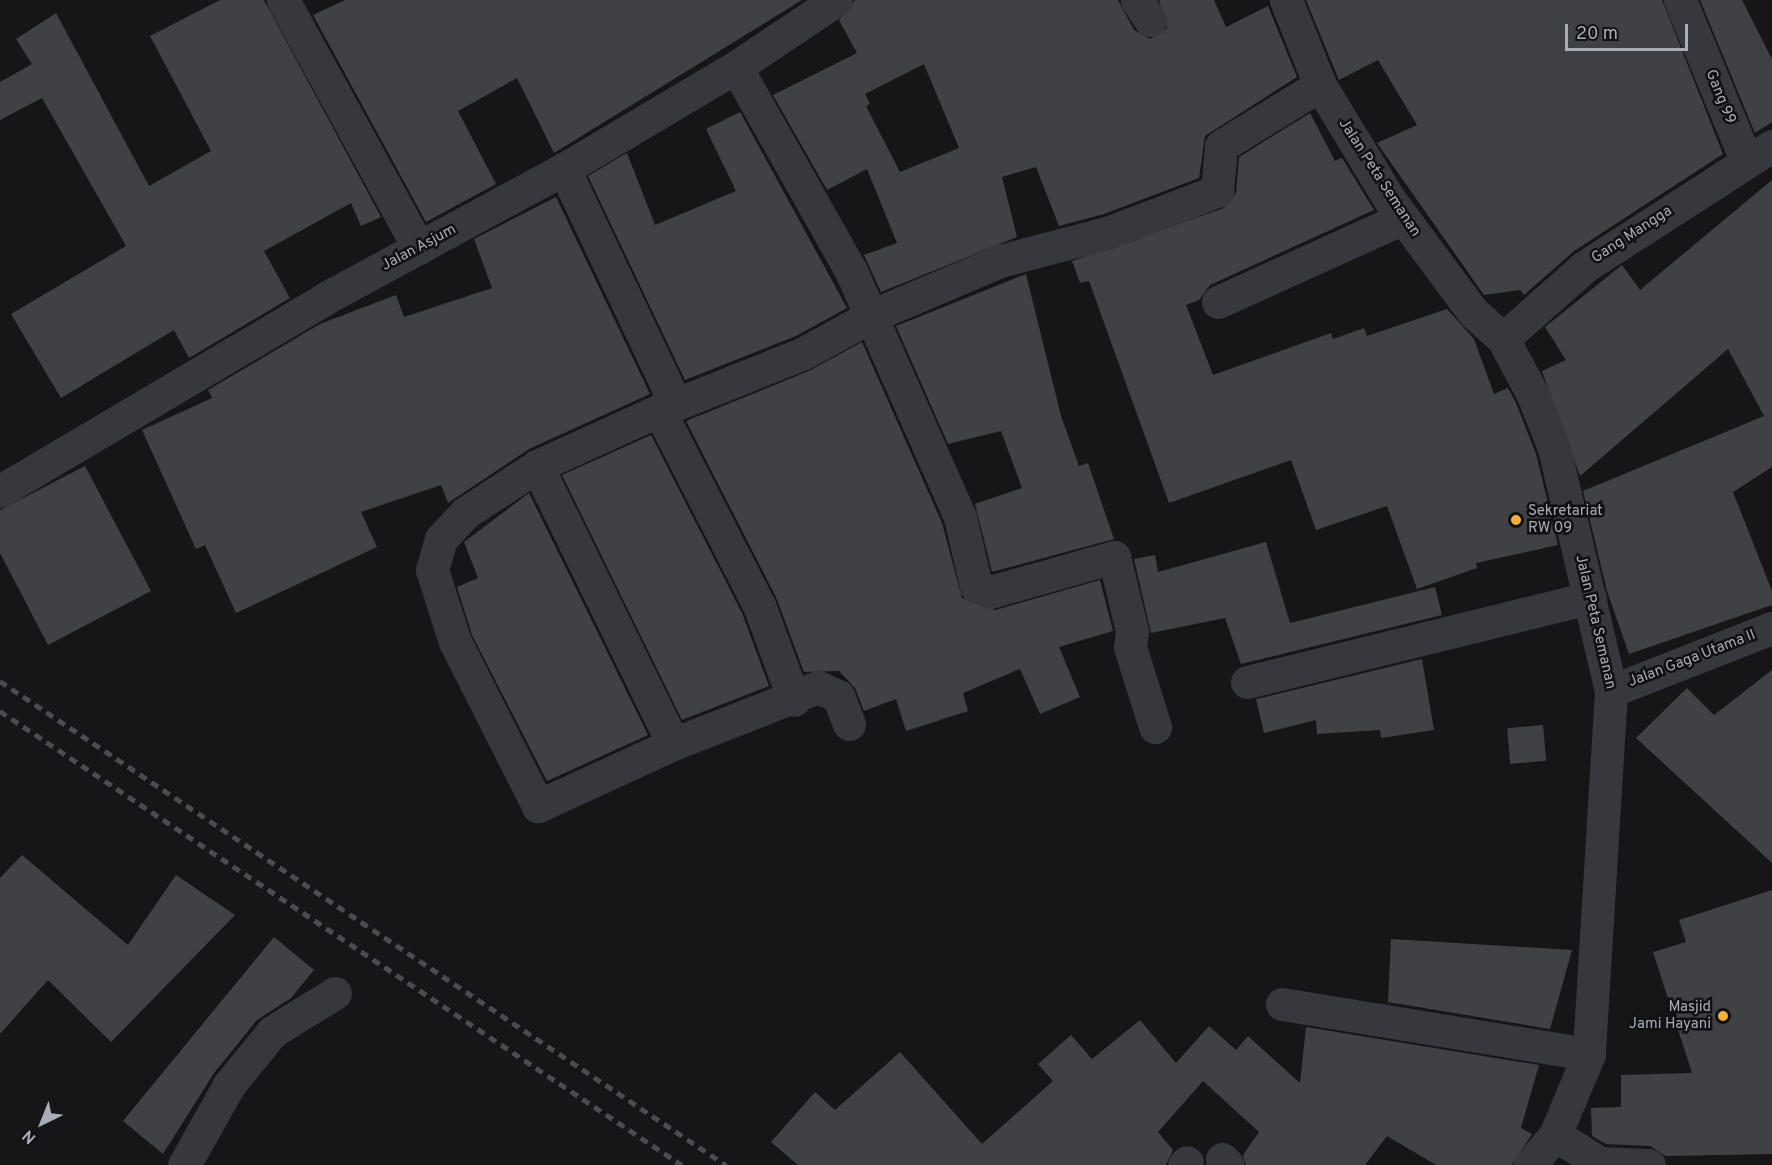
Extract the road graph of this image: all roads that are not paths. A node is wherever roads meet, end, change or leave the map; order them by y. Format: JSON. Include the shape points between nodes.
{"nodes":[{"id":1,"x":283,"y":0,"type":"edge"},
{"id":2,"x":836,"y":0,"type":"edge"},
{"id":3,"x":1286,"y":0,"type":"edge"},
{"id":4,"x":1680,"y":0,"type":"edge"},
{"id":5,"x":736,"y":67,"type":"junction"},
{"id":6,"x":1320,"y":85,"type":"junction"},
{"id":7,"x":1759,"y":153,"type":"edge"},
{"id":8,"x":564,"y":169,"type":"junction"},
{"id":9,"x":1403,"y":218,"type":"junction"},
{"id":10,"x":419,"y":248,"type":"junction"},
{"id":11,"x":1218,"y":302,"type":"dead end"},
{"id":12,"x":871,"y":316,"type":"junction"},
{"id":13,"x":1503,"y":339,"type":"junction"},
{"id":14,"x":667,"y":407,"type":"junction"},
{"id":15,"x":537,"y":466,"type":"junction"},
{"id":16,"x":0,"y":491,"type":"edge"},
{"id":17,"x":1590,"y":598,"type":"junction"},
{"id":18,"x":1772,"y":628,"type":"edge"},
{"id":19,"x":1247,"y":682,"type":"dead end"},
{"id":20,"x":1611,"y":691,"type":"junction"},
{"id":21,"x":794,"y":700,"type":"junction"},
{"id":22,"x":849,"y":724,"type":"dead end"},
{"id":23,"x":1155,"y":727,"type":"dead end"},
{"id":24,"x":673,"y":744,"type":"junction"},
{"id":25,"x":335,"y":993,"type":"dead end"},
{"id":26,"x":1282,"y":1004,"type":"dead end"},
{"id":27,"x":1589,"y":1054,"type":"junction"},
{"id":28,"x":1555,"y":1135,"type":"junction"},
{"id":29,"x":184,"y":1165,"type":"edge"},
{"id":30,"x":1530,"y":1165,"type":"edge"},
{"id":31,"x":1649,"y":1165,"type":"edge"}],
"edges":[{"from":1,"to":10,"type":"street"},
{"from":2,"to":5,"type":"street","name":"Jalan Asjum"},
{"from":3,"to":6,"type":"street","name":"Jalan Peta Semanan"},
{"from":4,"to":7,"type":"street","name":"Gang 99"},
{"from":5,"to":8,"type":"street","name":"Jalan Asjum"},
{"from":5,"to":12,"type":"street"},
{"from":6,"to":9,"type":"street","name":"Jalan Peta Semanan"},
{"from":6,"to":12,"type":"street","via":[[1221,146],[1217,191],[1110,232],[1000,261]]},
{"from":7,"to":13,"type":"street","name":"Gang Mangga","via":[[1584,267]]},
{"from":8,"to":10,"type":"street","name":"Jalan Asjum"},
{"from":8,"to":14,"type":"street"},
{"from":9,"to":11,"type":"street"},
{"from":9,"to":13,"type":"street","name":"Jalan Peta Semanan","via":[[1473,312]]},
{"from":10,"to":16,"type":"street","name":"Jalan Asjum"},
{"from":12,"to":14,"type":"street","via":[[804,353]]},
{"from":12,"to":23,"type":"street","via":[[960,516],[976,586],[990,592],[1114,557],[1132,631],[1130,648]]},
{"from":13,"to":17,"type":"street","name":"Jalan Peta Semanan","via":[[1554,448]]},
{"from":14,"to":15,"type":"street"},
{"from":14,"to":21,"type":"street","via":[[759,605]]},
{"from":15,"to":24,"type":"street"},
{"from":15,"to":24,"type":"street","via":[[465,513],[441,539],[432,570],[455,642],[538,806]]},
{"from":17,"to":19,"type":"street"},
{"from":17,"to":20,"type":"street","name":"Jalan Peta Semanan"},
{"from":18,"to":20,"type":"street","name":"Jalan Gaga Utama II"},
{"from":20,"to":27,"type":"street","name":"Jalan Peta Semanan"},
{"from":21,"to":22,"type":"street","via":[[828,688],[838,696]]},
{"from":21,"to":24,"type":"street"},
{"from":25,"to":29,"type":"street","via":[[272,1032],[229,1085]]},
{"from":26,"to":27,"type":"street"},
{"from":27,"to":28,"type":"street","name":"Jalan Peta Semanan"},
{"from":28,"to":30,"type":"street","name":"Jalan Peta Semanan"},
{"from":28,"to":31,"type":"street","via":[[1600,1163]]}]}
